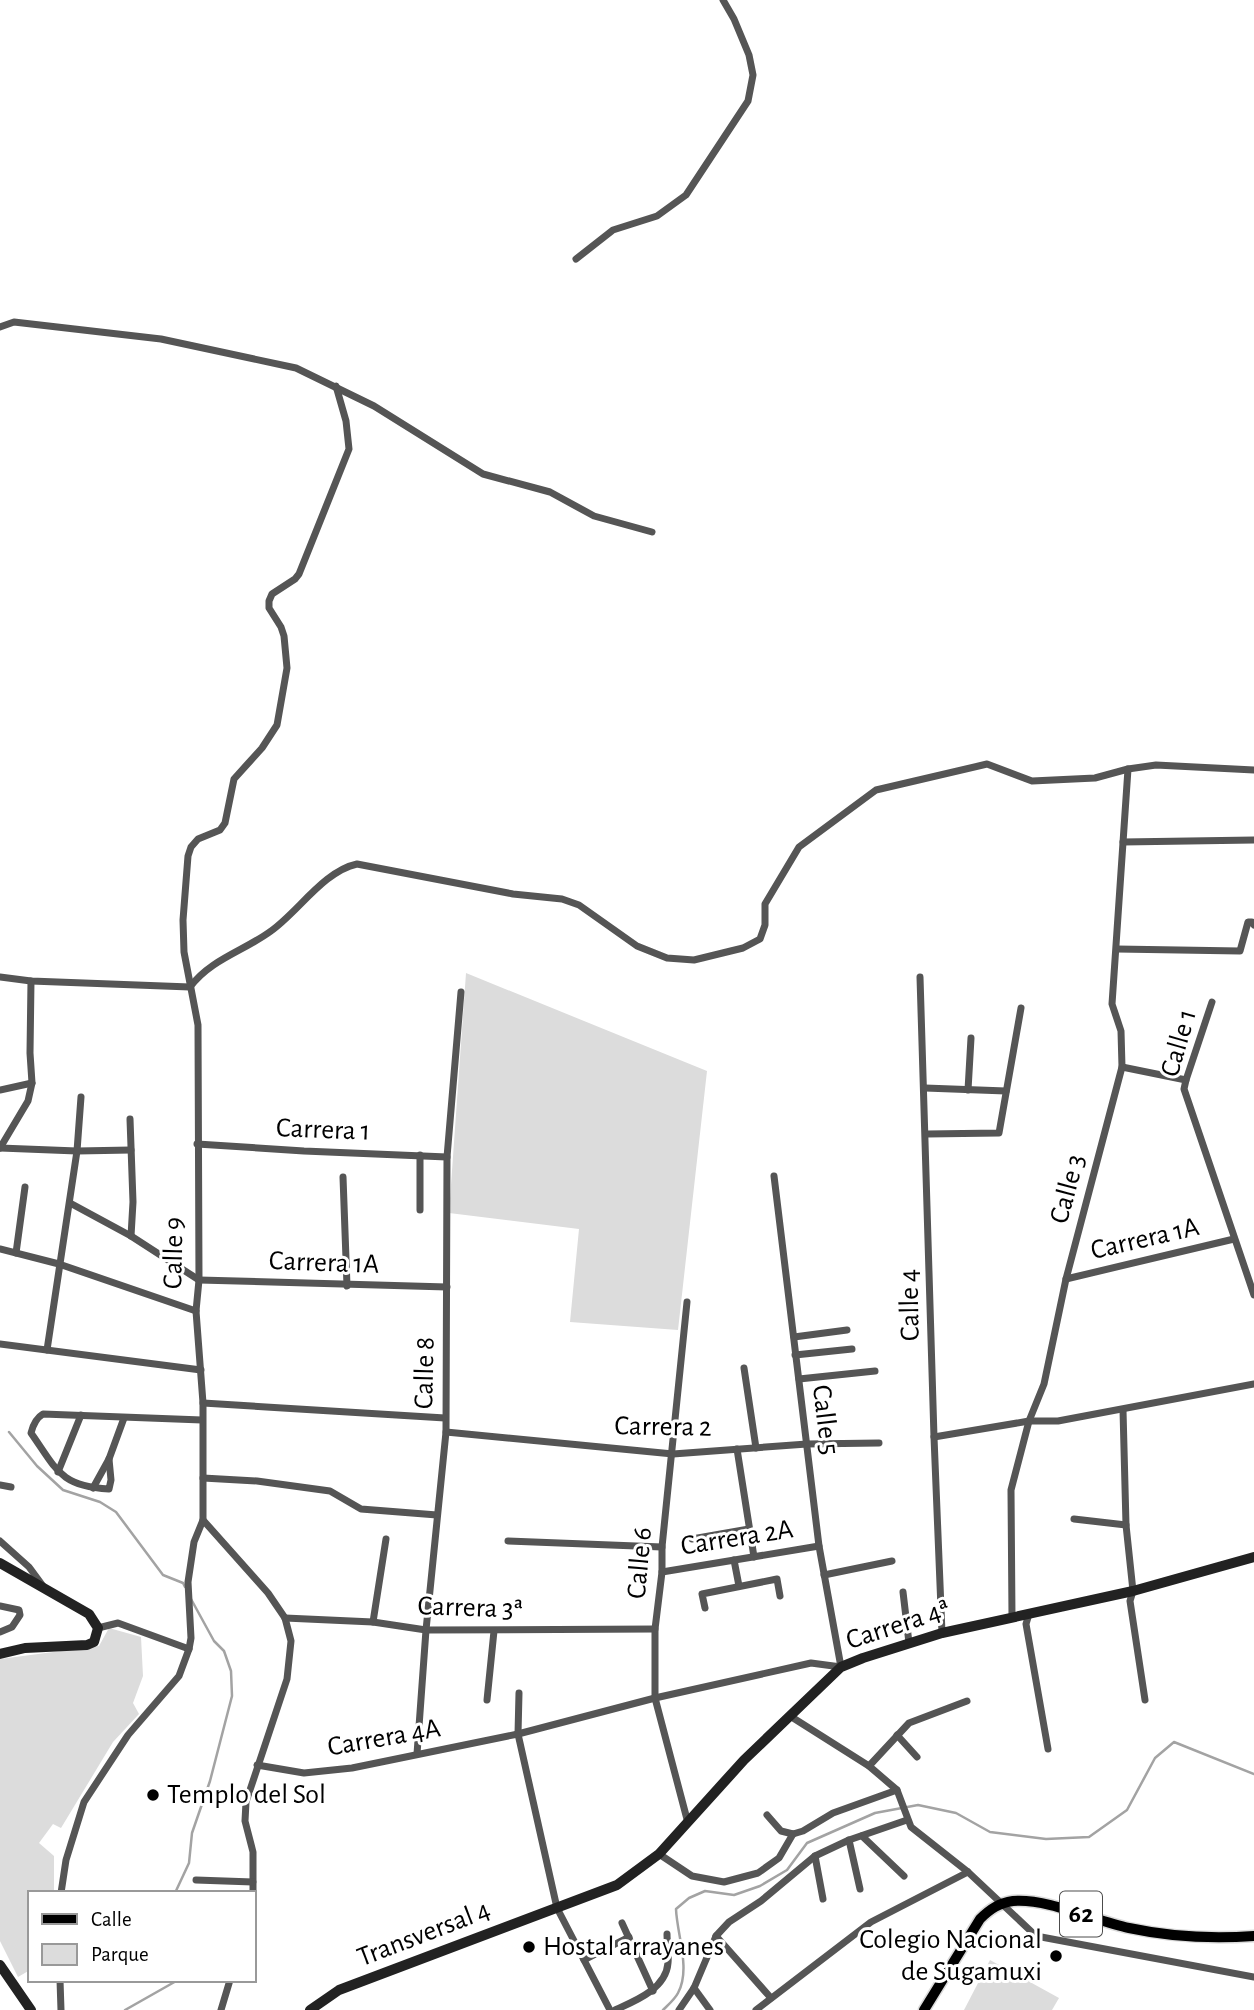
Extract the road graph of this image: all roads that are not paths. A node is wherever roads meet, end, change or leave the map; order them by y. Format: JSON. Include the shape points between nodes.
{"nodes":[{"id":1,"x":723,"y":0,"type":"edge"},
{"id":2,"x":576,"y":259,"type":"dead end"},
{"id":3,"x":0,"y":327,"type":"edge"},
{"id":4,"x":336,"y":386,"type":"junction"},
{"id":5,"x":652,"y":532,"type":"dead end"},
{"id":6,"x":1128,"y":768,"type":"junction"},
{"id":7,"x":1254,"y":770,"type":"edge"},
{"id":8,"x":1254,"y":840,"type":"edge"},
{"id":9,"x":1123,"y":842,"type":"junction"},
{"id":10,"x":1254,"y":925,"type":"edge"},
{"id":11,"x":1116,"y":949,"type":"junction"},
{"id":12,"x":0,"y":977,"type":"edge"},
{"id":13,"x":920,"y":977,"type":"dead end"},
{"id":14,"x":32,"y":981,"type":"junction"},
{"id":15,"x":190,"y":987,"type":"junction"},
{"id":16,"x":461,"y":992,"type":"dead end"},
{"id":17,"x":1212,"y":1002,"type":"dead end"},
{"id":18,"x":1021,"y":1009,"type":"dead end"},
{"id":19,"x":971,"y":1038,"type":"dead end"},
{"id":20,"x":1122,"y":1066,"type":"junction"},
{"id":21,"x":1185,"y":1080,"type":"junction"},
{"id":22,"x":33,"y":1083,"type":"junction"},
{"id":23,"x":925,"y":1088,"type":"junction"},
{"id":24,"x":0,"y":1090,"type":"edge"},
{"id":25,"x":968,"y":1090,"type":"junction"},
{"id":26,"x":1006,"y":1091,"type":"junction"},
{"id":27,"x":81,"y":1097,"type":"dead end"},
{"id":28,"x":130,"y":1119,"type":"dead end"},
{"id":29,"x":927,"y":1135,"type":"junction"},
{"id":30,"x":197,"y":1144,"type":"junction"},
{"id":31,"x":0,"y":1148,"type":"edge"},
{"id":32,"x":131,"y":1150,"type":"junction"},
{"id":33,"x":77,"y":1151,"type":"junction"},
{"id":34,"x":419,"y":1155,"type":"junction"},
{"id":35,"x":447,"y":1157,"type":"junction"},
{"id":36,"x":774,"y":1176,"type":"dead end"},
{"id":37,"x":343,"y":1177,"type":"dead end"},
{"id":38,"x":25,"y":1187,"type":"dead end"},
{"id":39,"x":70,"y":1203,"type":"junction"},
{"id":40,"x":420,"y":1210,"type":"dead end"},
{"id":41,"x":131,"y":1236,"type":"junction"},
{"id":42,"x":1234,"y":1239,"type":"junction"},
{"id":43,"x":0,"y":1249,"type":"edge"},
{"id":44,"x":16,"y":1253,"type":"junction"},
{"id":45,"x":60,"y":1264,"type":"junction"},
{"id":46,"x":1066,"y":1279,"type":"junction"},
{"id":47,"x":199,"y":1280,"type":"junction"},
{"id":48,"x":346,"y":1286,"type":"junction"},
{"id":49,"x":447,"y":1287,"type":"junction"},
{"id":50,"x":1254,"y":1295,"type":"edge"},
{"id":51,"x":687,"y":1302,"type":"dead end"},
{"id":52,"x":196,"y":1311,"type":"junction"},
{"id":53,"x":847,"y":1330,"type":"dead end"},
{"id":54,"x":794,"y":1338,"type":"junction"},
{"id":55,"x":0,"y":1344,"type":"edge"},
{"id":56,"x":852,"y":1349,"type":"dead end"},
{"id":57,"x":47,"y":1350,"type":"junction"},
{"id":58,"x":795,"y":1355,"type":"junction"},
{"id":59,"x":744,"y":1368,"type":"dead end"},
{"id":60,"x":201,"y":1370,"type":"junction"},
{"id":61,"x":875,"y":1371,"type":"dead end"},
{"id":62,"x":799,"y":1379,"type":"junction"},
{"id":63,"x":1254,"y":1384,"type":"edge"},
{"id":64,"x":203,"y":1403,"type":"junction"},
{"id":65,"x":1123,"y":1410,"type":"junction"},
{"id":66,"x":81,"y":1415,"type":"junction"},
{"id":67,"x":124,"y":1418,"type":"junction"},
{"id":68,"x":445,"y":1418,"type":"junction"},
{"id":69,"x":202,"y":1420,"type":"junction"},
{"id":70,"x":1028,"y":1421,"type":"junction"},
{"id":71,"x":446,"y":1432,"type":"junction"},
{"id":72,"x":934,"y":1437,"type":"junction"},
{"id":73,"x":879,"y":1443,"type":"dead end"},
{"id":74,"x":807,"y":1444,"type":"junction"},
{"id":75,"x":756,"y":1448,"type":"junction"},
{"id":76,"x":737,"y":1449,"type":"junction"},
{"id":77,"x":673,"y":1454,"type":"junction"},
{"id":78,"x":109,"y":1459,"type":"junction"},
{"id":79,"x":58,"y":1472,"type":"junction"},
{"id":80,"x":203,"y":1478,"type":"junction"},
{"id":81,"x":0,"y":1485,"type":"edge"},
{"id":82,"x":11,"y":1487,"type":"dead end"},
{"id":83,"x":93,"y":1488,"type":"junction"},
{"id":84,"x":437,"y":1516,"type":"junction"},
{"id":85,"x":204,"y":1520,"type":"junction"},
{"id":86,"x":1074,"y":1520,"type":"dead end"},
{"id":87,"x":1126,"y":1525,"type":"junction"},
{"id":88,"x":749,"y":1529,"type":"junction"},
{"id":89,"x":386,"y":1539,"type":"dead end"},
{"id":90,"x":692,"y":1539,"type":"dead end"},
{"id":91,"x":0,"y":1541,"type":"edge"},
{"id":92,"x":508,"y":1541,"type":"dead end"},
{"id":93,"x":819,"y":1546,"type":"junction"},
{"id":94,"x":662,"y":1547,"type":"junction"},
{"id":95,"x":1254,"y":1556,"type":"edge"},
{"id":96,"x":754,"y":1557,"type":"junction"},
{"id":97,"x":734,"y":1560,"type":"junction"},
{"id":98,"x":892,"y":1561,"type":"dead end"},
{"id":99,"x":0,"y":1563,"type":"edge"},
{"id":100,"x":662,"y":1572,"type":"junction"},
{"id":101,"x":824,"y":1575,"type":"junction"},
{"id":102,"x":739,"y":1586,"type":"junction"},
{"id":103,"x":44,"y":1587,"type":"junction"},
{"id":104,"x":1133,"y":1591,"type":"junction"},
{"id":105,"x":903,"y":1592,"type":"dead end"},
{"id":106,"x":780,"y":1596,"type":"dead end"},
{"id":107,"x":0,"y":1606,"type":"edge"},
{"id":108,"x":705,"y":1608,"type":"dead end"},
{"id":109,"x":1029,"y":1614,"type":"junction"},
{"id":110,"x":1013,"y":1616,"type":"junction"},
{"id":111,"x":285,"y":1618,"type":"junction"},
{"id":112,"x":373,"y":1622,"type":"junction"},
{"id":113,"x":98,"y":1628,"type":"junction"},
{"id":114,"x":654,"y":1629,"type":"junction"},
{"id":115,"x":426,"y":1630,"type":"junction"},
{"id":116,"x":494,"y":1631,"type":"junction"},
{"id":117,"x":0,"y":1632,"type":"edge"},
{"id":118,"x":942,"y":1633,"type":"junction"},
{"id":119,"x":909,"y":1643,"type":"junction"},
{"id":120,"x":189,"y":1649,"type":"junction"},
{"id":121,"x":0,"y":1654,"type":"edge"},
{"id":122,"x":841,"y":1667,"type":"junction"},
{"id":123,"x":519,"y":1693,"type":"dead end"},
{"id":124,"x":655,"y":1698,"type":"junction"},
{"id":125,"x":487,"y":1700,"type":"dead end"},
{"id":126,"x":1145,"y":1700,"type":"dead end"},
{"id":127,"x":967,"y":1701,"type":"dead end"},
{"id":128,"x":790,"y":1716,"type":"junction"},
{"id":129,"x":518,"y":1734,"type":"junction"},
{"id":130,"x":897,"y":1735,"type":"junction"},
{"id":131,"x":1048,"y":1749,"type":"dead end"},
{"id":132,"x":417,"y":1754,"type":"junction"},
{"id":133,"x":917,"y":1757,"type":"dead end"},
{"id":134,"x":257,"y":1765,"type":"junction"},
{"id":135,"x":869,"y":1766,"type":"junction"},
{"id":136,"x":897,"y":1790,"type":"junction"},
{"id":137,"x":767,"y":1815,"type":"dead end"},
{"id":138,"x":907,"y":1821,"type":"junction"},
{"id":139,"x":688,"y":1823,"type":"junction"},
{"id":140,"x":793,"y":1834,"type":"junction"},
{"id":141,"x":862,"y":1836,"type":"junction"},
{"id":142,"x":849,"y":1840,"type":"junction"},
{"id":143,"x":659,"y":1854,"type":"junction"},
{"id":144,"x":815,"y":1856,"type":"junction"},
{"id":145,"x":968,"y":1872,"type":"junction"},
{"id":146,"x":904,"y":1877,"type":"dead end"},
{"id":147,"x":196,"y":1880,"type":"dead end"},
{"id":148,"x":253,"y":1882,"type":"junction"},
{"id":149,"x":860,"y":1889,"type":"dead end"},
{"id":150,"x":61,"y":1891,"type":"edge"},
{"id":151,"x":253,"y":1891,"type":"edge"},
{"id":152,"x":823,"y":1899,"type":"dead end"},
{"id":153,"x":1003,"y":1903,"type":"junction"},
{"id":154,"x":557,"y":1908,"type":"junction"},
{"id":155,"x":622,"y":1923,"type":"dead end"},
{"id":156,"x":667,"y":1934,"type":"dead end"},
{"id":157,"x":716,"y":1936,"type":"junction"},
{"id":158,"x":1254,"y":1936,"type":"edge"},
{"id":159,"x":629,"y":1937,"type":"junction"},
{"id":160,"x":584,"y":1960,"type":"junction"},
{"id":161,"x":0,"y":1965,"type":"edge"},
{"id":162,"x":1254,"y":1977,"type":"edge"},
{"id":163,"x":60,"y":1982,"type":"edge"},
{"id":164,"x":229,"y":1982,"type":"edge"},
{"id":165,"x":694,"y":1988,"type":"junction"},
{"id":166,"x":653,"y":1991,"type":"junction"},
{"id":167,"x":771,"y":1998,"type":"junction"},
{"id":168,"x":31,"y":2010,"type":"edge"},
{"id":169,"x":61,"y":2010,"type":"edge"},
{"id":170,"x":221,"y":2010,"type":"edge"},
{"id":171,"x":310,"y":2010,"type":"edge"},
{"id":172,"x":612,"y":2010,"type":"edge"},
{"id":173,"x":679,"y":2010,"type":"edge"},
{"id":174,"x":710,"y":2010,"type":"edge"},
{"id":175,"x":756,"y":2010,"type":"edge"},
{"id":176,"x":923,"y":2010,"type":"edge"}],
"edges":[{"from":1,"to":2,"type":"street","via":[[749,55],[753,75],[748,101],[679,202],[657,216],[613,230]]},
{"from":3,"to":4,"type":"street","via":[[14,322],[161,339],[285,365]]},
{"from":4,"to":5,"type":"street","via":[[483,474],[550,492],[594,516]]},
{"from":4,"to":15,"type":"street","name":"Calle 9","via":[[349,449],[299,573],[269,601],[284,636],[287,668],[277,725],[234,779],[225,823],[198,839],[188,856],[183,920]]},
{"from":6,"to":7,"type":"street"},
{"from":6,"to":9,"type":"street","name":"Calle 3"},
{"from":6,"to":15,"type":"street","via":[[1095,778],[1032,781],[987,764],[876,790],[799,847],[765,904],[760,939],[694,960],[667,958],[637,946],[579,905],[562,899],[356,864],[345,866],[271,932],[203,971]]},
{"from":8,"to":9,"type":"street"},
{"from":9,"to":11,"type":"street","name":"Calle 3"},
{"from":10,"to":11,"type":"street","via":[[1248,922],[1240,951]]},
{"from":11,"to":20,"type":"street","name":"Calle 3","via":[[1112,1004],[1121,1031]]},
{"from":12,"to":14,"type":"street"},
{"from":13,"to":23,"type":"street","name":"Calle 4"},
{"from":14,"to":15,"type":"street"},
{"from":14,"to":22,"type":"street"},
{"from":15,"to":30,"type":"street","name":"Calle 9","via":[[198,1025]]},
{"from":16,"to":35,"type":"street","name":"Calle 8"},
{"from":17,"to":21,"type":"street","name":"Calle 1"},
{"from":18,"to":26,"type":"street"},
{"from":19,"to":25,"type":"street"},
{"from":20,"to":21,"type":"street"},
{"from":20,"to":46,"type":"street","name":"Calle 3"},
{"from":21,"to":42,"type":"street","name":"Calle 1","via":[[1184,1089]]},
{"from":22,"to":24,"type":"street"},
{"from":22,"to":31,"type":"street","via":[[28,1101]]},
{"from":23,"to":25,"type":"street"},
{"from":23,"to":29,"type":"street","name":"Calle 4"},
{"from":25,"to":26,"type":"street"},
{"from":26,"to":29,"type":"street","via":[[999,1133]]},
{"from":27,"to":33,"type":"street"},
{"from":28,"to":32,"type":"street"},
{"from":29,"to":72,"type":"street","name":"Calle 4"},
{"from":30,"to":34,"type":"street","name":"Carrera 1"},
{"from":30,"to":47,"type":"street","name":"Calle 9"},
{"from":31,"to":33,"type":"street"},
{"from":32,"to":33,"type":"street"},
{"from":32,"to":41,"type":"street"},
{"from":33,"to":39,"type":"street"},
{"from":34,"to":35,"type":"street","name":"Carrera 1"},
{"from":34,"to":40,"type":"street"},
{"from":35,"to":49,"type":"street","name":"Calle 8"},
{"from":36,"to":54,"type":"street","name":"Calle 5"},
{"from":37,"to":48,"type":"street"},
{"from":38,"to":44,"type":"street"},
{"from":39,"to":41,"type":"street"},
{"from":39,"to":45,"type":"street"},
{"from":41,"to":47,"type":"street"},
{"from":42,"to":46,"type":"street","name":"Carrera 1A"},
{"from":42,"to":50,"type":"street","name":"Calle 1"},
{"from":43,"to":44,"type":"street"},
{"from":44,"to":45,"type":"street"},
{"from":45,"to":52,"type":"street"},
{"from":45,"to":57,"type":"street"},
{"from":46,"to":70,"type":"street","name":"Calle 3","via":[[1044,1384]]},
{"from":47,"to":48,"type":"street","name":"Carrera 1A"},
{"from":47,"to":52,"type":"street","name":"Calle 9"},
{"from":48,"to":49,"type":"street","name":"Carrera 1A"},
{"from":49,"to":68,"type":"street","name":"Calle 8"},
{"from":51,"to":77,"type":"street","name":"Calle 6"},
{"from":52,"to":60,"type":"street","name":"Calle 9"},
{"from":53,"to":54,"type":"street"},
{"from":54,"to":58,"type":"street","name":"Calle 5"},
{"from":55,"to":57,"type":"street"},
{"from":56,"to":58,"type":"street"},
{"from":57,"to":60,"type":"street"},
{"from":58,"to":62,"type":"street","name":"Calle 5"},
{"from":59,"to":75,"type":"street"},
{"from":60,"to":64,"type":"street","name":"Calle 9"},
{"from":61,"to":62,"type":"street"},
{"from":62,"to":74,"type":"street","name":"Calle 5"},
{"from":63,"to":65,"type":"street"},
{"from":64,"to":68,"type":"street"},
{"from":64,"to":69,"type":"street","name":"Calle 9"},
{"from":65,"to":70,"type":"street"},
{"from":65,"to":87,"type":"street"},
{"from":66,"to":67,"type":"street"},
{"from":66,"to":79,"type":"street"},
{"from":66,"to":79,"type":"street","via":[[44,1415],[32,1427],[31,1433]]},
{"from":67,"to":69,"type":"street"},
{"from":67,"to":78,"type":"street"},
{"from":68,"to":71,"type":"street","name":"Calle 8"},
{"from":69,"to":80,"type":"street","name":"Calle 9"},
{"from":70,"to":72,"type":"street"},
{"from":70,"to":110,"type":"street","name":"Calle 3","via":[[1011,1490]]},
{"from":71,"to":77,"type":"street","name":"Carrera 2"},
{"from":71,"to":84,"type":"street","name":"Calle 8"},
{"from":72,"to":118,"type":"street","name":"Calle 4"},
{"from":73,"to":74,"type":"street","name":"Carrera 2"},
{"from":74,"to":75,"type":"street","name":"Carrera 2"},
{"from":74,"to":93,"type":"street","name":"Calle 5"},
{"from":75,"to":76,"type":"street","name":"Carrera 2"},
{"from":76,"to":77,"type":"street","name":"Carrera 2"},
{"from":76,"to":88,"type":"street"},
{"from":77,"to":94,"type":"street","name":"Calle 6"},
{"from":78,"to":83,"type":"street"},
{"from":78,"to":83,"type":"street","via":[[111,1487]]},
{"from":79,"to":83,"type":"street","via":[[75,1485]]},
{"from":80,"to":84,"type":"street","via":[[330,1491],[361,1508]]},
{"from":80,"to":85,"type":"street","name":"Calle 9"},
{"from":81,"to":82,"type":"street"},
{"from":84,"to":115,"type":"street","name":"Calle 8"},
{"from":85,"to":111,"type":"street"},
{"from":85,"to":120,"type":"street","via":[[194,1542],[188,1581]]},
{"from":86,"to":87,"type":"street"},
{"from":87,"to":104,"type":"street"},
{"from":88,"to":90,"type":"street"},
{"from":88,"to":96,"type":"street"},
{"from":89,"to":112,"type":"street"},
{"from":91,"to":103,"type":"street"},
{"from":92,"to":94,"type":"street"},
{"from":93,"to":96,"type":"street","name":"Carrera 2A"},
{"from":93,"to":101,"type":"street","name":"Calle 5"},
{"from":94,"to":100,"type":"street","name":"Calle 6"},
{"from":95,"to":104,"type":"street","name":"Carrera 4ª"},
{"from":96,"to":97,"type":"street","name":"Carrera 2A"},
{"from":97,"to":100,"type":"street","name":"Carrera 2A"},
{"from":97,"to":102,"type":"street"},
{"from":98,"to":101,"type":"street"},
{"from":99,"to":103,"type":"street"},
{"from":100,"to":114,"type":"street","name":"Calle 6"},
{"from":101,"to":122,"type":"street","name":"Calle 5"},
{"from":102,"to":106,"type":"street","via":[[778,1579]]},
{"from":102,"to":108,"type":"street","via":[[702,1594]]},
{"from":103,"to":113,"type":"street","via":[[89,1614]]},
{"from":104,"to":109,"type":"street","name":"Carrera 4ª"},
{"from":104,"to":126,"type":"street","via":[[1130,1601]]},
{"from":105,"to":119,"type":"street"},
{"from":107,"to":117,"type":"street","via":[[19,1610],[20,1615],[12,1628]]},
{"from":109,"to":110,"type":"street","name":"Carrera 4ª"},
{"from":109,"to":131,"type":"street","via":[[1026,1624]]},
{"from":110,"to":118,"type":"street","name":"Carrera 4ª"},
{"from":111,"to":112,"type":"street","name":"Carrera 3ª"},
{"from":111,"to":134,"type":"street","via":[[291,1642],[287,1679]]},
{"from":112,"to":115,"type":"street","name":"Carrera 3ª"},
{"from":113,"to":120,"type":"street","via":[[118,1623]]},
{"from":113,"to":121,"type":"street","via":[[94,1642],[87,1645]]},
{"from":114,"to":116,"type":"street","name":"Carrera 3ª"},
{"from":114,"to":124,"type":"street","name":"Calle 6"},
{"from":115,"to":116,"type":"street","name":"Carrera 3ª"},
{"from":115,"to":132,"type":"street","name":"Calle 8"},
{"from":116,"to":125,"type":"street"},
{"from":118,"to":119,"type":"street","name":"Carrera 4ª"},
{"from":119,"to":122,"type":"street","name":"Carrera 4ª"},
{"from":120,"to":150,"type":"street","via":[[179,1676],[128,1735],[84,1801]]},
{"from":122,"to":124,"type":"street","name":"Carrera 4A","via":[[811,1663]]},
{"from":122,"to":128,"type":"street","name":"Carrera 4ª"},
{"from":123,"to":129,"type":"street"},
{"from":124,"to":129,"type":"street","name":"Carrera 4A"},
{"from":124,"to":139,"type":"street","name":"Calle 6"},
{"from":127,"to":130,"type":"street","via":[[909,1723]]},
{"from":128,"to":135,"type":"street"},
{"from":128,"to":139,"type":"street","name":"Carrera 4ª"},
{"from":129,"to":132,"type":"street","name":"Carrera 4A"},
{"from":129,"to":154,"type":"street"},
{"from":130,"to":133,"type":"street"},
{"from":130,"to":135,"type":"street"},
{"from":132,"to":134,"type":"street","name":"Carrera 4A","via":[[304,1773]]},
{"from":134,"to":148,"type":"street","via":[[245,1821],[253,1853]]},
{"from":135,"to":136,"type":"street"},
{"from":136,"to":138,"type":"street"},
{"from":136,"to":140,"type":"street","via":[[833,1813]]},
{"from":137,"to":140,"type":"street","via":[[782,1831]]},
{"from":138,"to":141,"type":"street"},
{"from":138,"to":145,"type":"street"},
{"from":139,"to":143,"type":"street","name":"Carrera 4ª"},
{"from":140,"to":143,"type":"street","via":[[779,1858],[758,1873],[724,1882],[692,1876]]},
{"from":141,"to":142,"type":"street"},
{"from":141,"to":146,"type":"street"},
{"from":142,"to":144,"type":"street"},
{"from":142,"to":149,"type":"street"},
{"from":143,"to":154,"type":"street","name":"Carrera 4ª","via":[[617,1885]]},
{"from":144,"to":152,"type":"street"},
{"from":144,"to":157,"type":"street"},
{"from":145,"to":153,"type":"street"},
{"from":145,"to":167,"type":"street","via":[[871,1922]]},
{"from":147,"to":148,"type":"street"},
{"from":148,"to":151,"type":"street"},
{"from":153,"to":158,"type":"main road","number":"62","via":[[1026,1902],[1179,1936]]},
{"from":153,"to":162,"type":"street","via":[[1036,1936]]},
{"from":153,"to":176,"type":"main road","via":[[980,1919]]},
{"from":154,"to":160,"type":"street"},
{"from":154,"to":171,"type":"street","name":"Transversal 4","via":[[339,1990]]},
{"from":155,"to":159,"type":"street"},
{"from":156,"to":166,"type":"street","via":[[669,1966]]},
{"from":157,"to":165,"type":"street"},
{"from":157,"to":167,"type":"street"},
{"from":159,"to":160,"type":"street"},
{"from":159,"to":166,"type":"street"},
{"from":160,"to":172,"type":"street"},
{"from":161,"to":168,"type":"street"},
{"from":163,"to":169,"type":"street"},
{"from":164,"to":170,"type":"street"},
{"from":165,"to":173,"type":"street"},
{"from":165,"to":174,"type":"street"},
{"from":166,"to":172,"type":"street"},
{"from":167,"to":175,"type":"street"}]}
